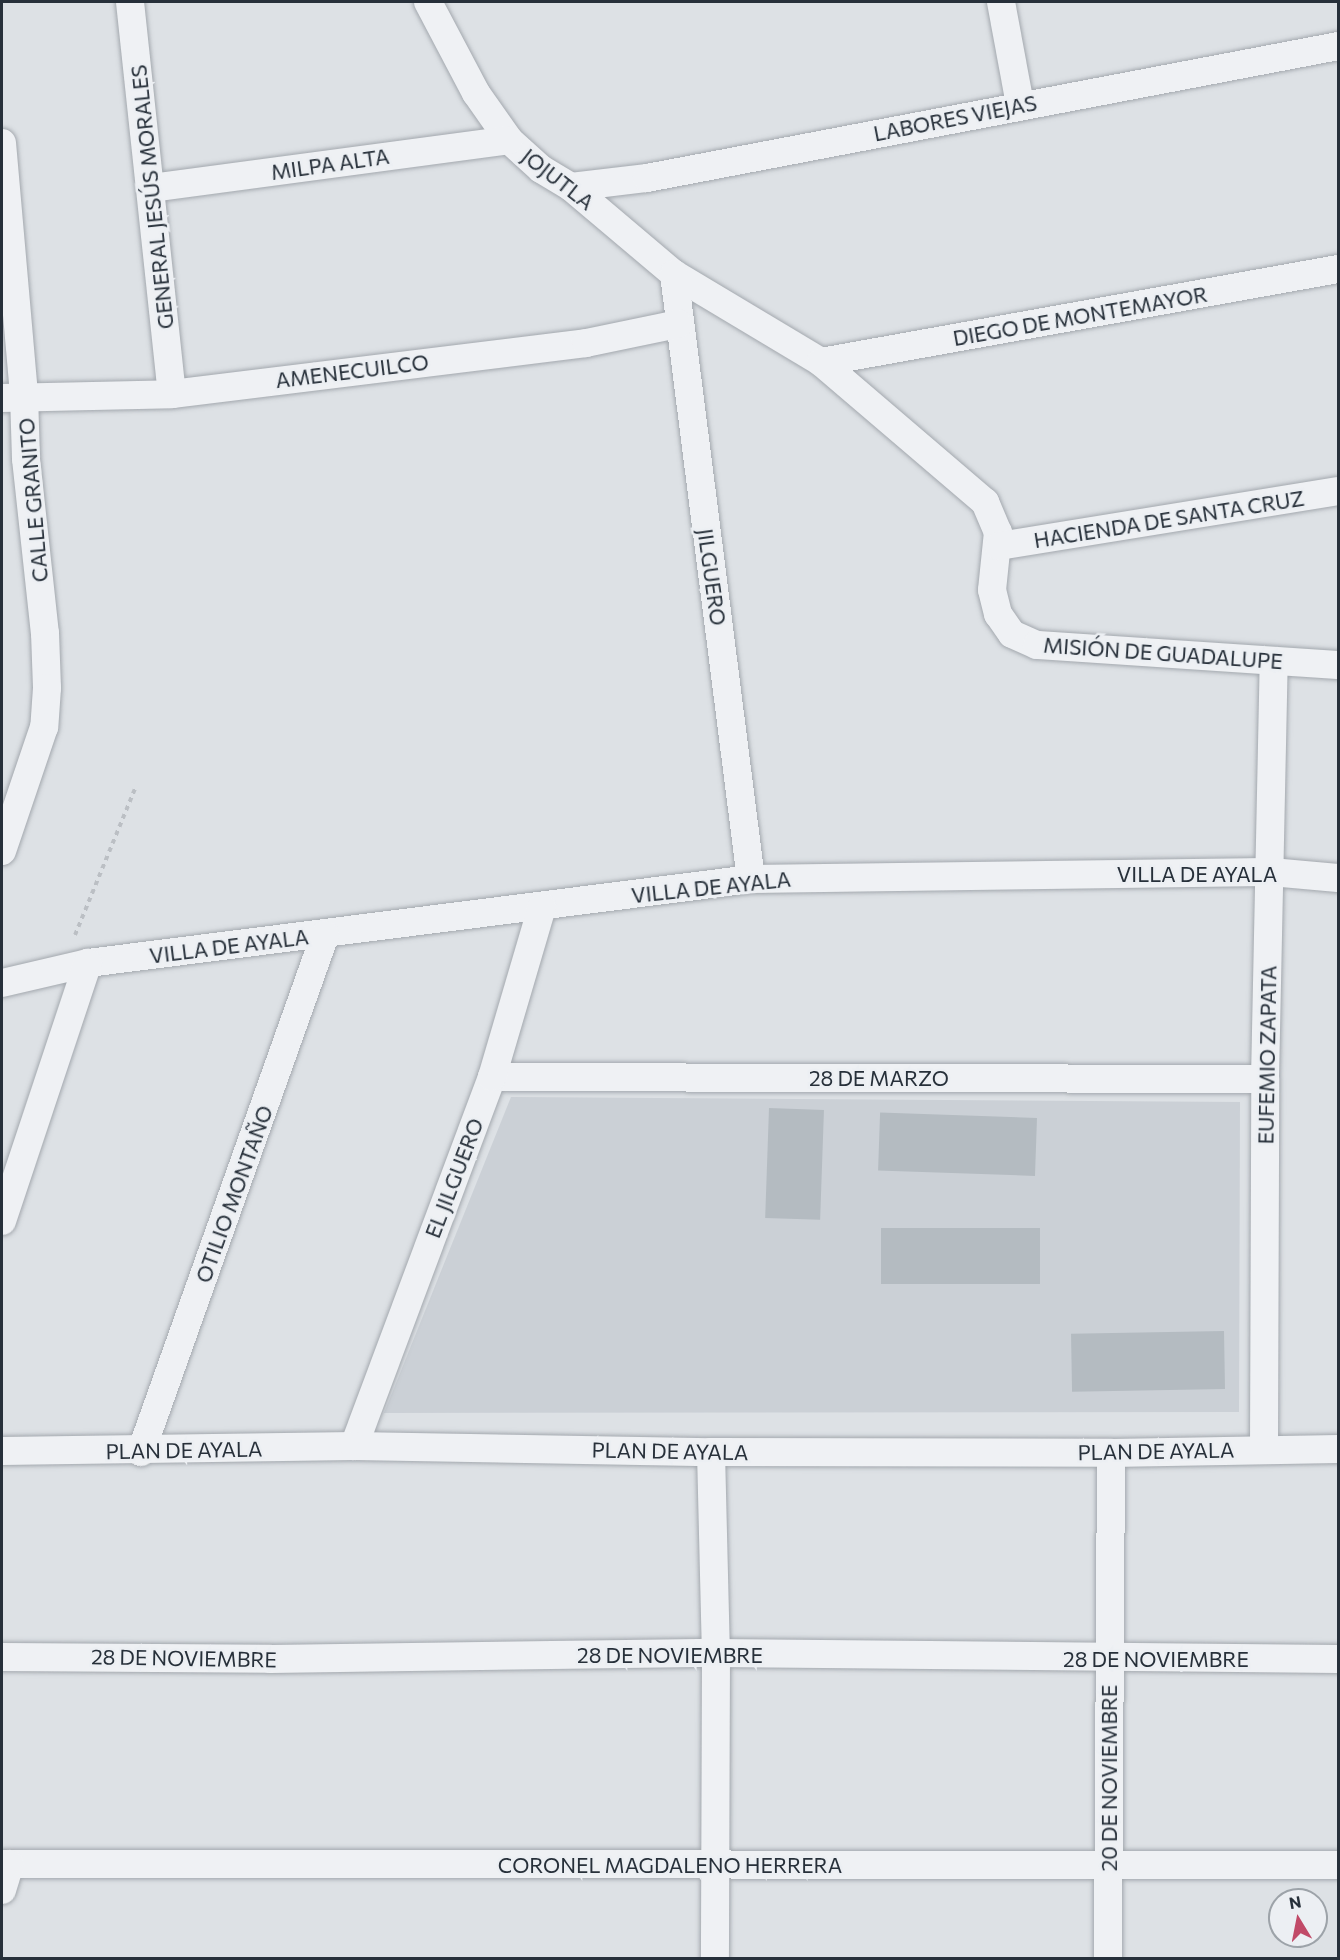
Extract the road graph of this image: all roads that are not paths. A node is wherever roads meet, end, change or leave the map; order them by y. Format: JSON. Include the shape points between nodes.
{"nodes":[{"id":1,"x":130,"y":2,"type":"edge"},
{"id":2,"x":428,"y":2,"type":"edge"},
{"id":3,"x":1001,"y":2,"type":"edge"},
{"id":4,"x":1338,"y":46,"type":"edge"},
{"id":5,"x":1020,"y":105,"type":"junction"},
{"id":6,"x":509,"y":140,"type":"junction"},
{"id":7,"x":2,"y":154,"type":"edge"},
{"id":8,"x":571,"y":187,"type":"junction"},
{"id":9,"x":152,"y":188,"type":"junction"},
{"id":10,"x":1338,"y":269,"type":"edge"},
{"id":11,"x":674,"y":274,"type":"junction"},
{"id":12,"x":678,"y":324,"type":"junction"},
{"id":13,"x":821,"y":362,"type":"junction"},
{"id":14,"x":172,"y":394,"type":"junction"},
{"id":15,"x":13,"y":396,"type":"edge"},
{"id":16,"x":1338,"y":491,"type":"edge"},
{"id":17,"x":999,"y":546,"type":"junction"},
{"id":18,"x":1275,"y":661,"type":"junction"},
{"id":19,"x":1338,"y":665,"type":"edge"},
{"id":20,"x":2,"y":851,"type":"edge"},
{"id":21,"x":1271,"y":872,"type":"junction"},
{"id":22,"x":1338,"y":878,"type":"edge"},
{"id":23,"x":751,"y":879,"type":"junction"},
{"id":24,"x":542,"y":907,"type":"junction"},
{"id":25,"x":325,"y":935,"type":"junction"},
{"id":26,"x":75,"y":966,"type":"junction"},
{"id":27,"x":2,"y":983,"type":"edge"},
{"id":28,"x":492,"y":1077,"type":"junction"},
{"id":29,"x":1265,"y":1079,"type":"junction"},
{"id":30,"x":2,"y":1221,"type":"edge"},
{"id":31,"x":354,"y":1446,"type":"junction"},
{"id":32,"x":1264,"y":1449,"type":"junction"},
{"id":33,"x":1338,"y":1449,"type":"edge"},
{"id":34,"x":2,"y":1451,"type":"edge"},
{"id":35,"x":141,"y":1452,"type":"junction"},
{"id":36,"x":711,"y":1452,"type":"junction"},
{"id":37,"x":1111,"y":1453,"type":"junction"},
{"id":38,"x":716,"y":1653,"type":"junction"},
{"id":39,"x":2,"y":1657,"type":"edge"},
{"id":40,"x":1108,"y":1659,"type":"junction"},
{"id":41,"x":1338,"y":1659,"type":"edge"},
{"id":42,"x":1109,"y":1862,"type":"junction"},
{"id":43,"x":715,"y":1865,"type":"junction"},
{"id":44,"x":1338,"y":1865,"type":"edge"},
{"id":45,"x":4,"y":1873,"type":"edge"},
{"id":46,"x":715,"y":1959,"type":"edge"},
{"id":47,"x":1108,"y":1959,"type":"edge"}],
"edges":[{"from":1,"to":9,"type":"street","name":"GENERAL JESÚS MORALES"},
{"from":2,"to":6,"type":"street","name":"JOJUTLA","via":[[455,58]]},
{"from":3,"to":5,"type":"street"},
{"from":4,"to":5,"type":"street","name":"LABORES VIEJAS"},
{"from":5,"to":8,"type":"street","name":"LABORES VIEJAS","via":[[646,178]]},
{"from":6,"to":8,"type":"street","name":"JOJUTLA","via":[[541,169]]},
{"from":6,"to":9,"type":"street","name":"MILPA ALTA"},
{"from":7,"to":15,"type":"street","name":"CALLE GRANITO"},
{"from":8,"to":11,"type":"street","name":"JOJUTLA"},
{"from":9,"to":14,"type":"street","name":"GENERAL JESÚS MORALES"},
{"from":10,"to":13,"type":"street","name":"DIEGO DE MONTEMAYOR"},
{"from":11,"to":12,"type":"street","name":"JILGUERO"},
{"from":11,"to":13,"type":"street","name":"MISIÓN DE GUADALUPE"},
{"from":12,"to":14,"type":"street","name":"AMENECUILCO","via":[[586,343]]},
{"from":12,"to":23,"type":"street","name":"JILGUERO"},
{"from":13,"to":17,"type":"street","name":"MISIÓN DE GUADALUPE","via":[[985,502],[993,515]]},
{"from":14,"to":15,"type":"street","name":"AMENECUILCO"},
{"from":15,"to":20,"type":"street","name":"CALLE GRANITO","via":[[26,459],[45,633],[46,688],[44,727]]},
{"from":16,"to":17,"type":"street","name":"HACIENDA DE SANTA CRUZ"},
{"from":17,"to":18,"type":"street","name":"MISIÓN DE GUADALUPE","via":[[992,590],[998,614],[1012,634],[1037,645]]},
{"from":18,"to":19,"type":"street","name":"MISIÓN DE GUADALUPE"},
{"from":18,"to":21,"type":"street","name":"EUFEMIO ZAPATA"},
{"from":21,"to":22,"type":"street","name":"VILLA DE AYALA"},
{"from":21,"to":23,"type":"street","name":"VILLA DE AYALA"},
{"from":21,"to":29,"type":"street","name":"EUFEMIO ZAPATA"},
{"from":23,"to":24,"type":"street","name":"VILLA DE AYALA"},
{"from":24,"to":25,"type":"street","name":"VILLA DE AYALA"},
{"from":24,"to":28,"type":"street","name":"EL JILGUERO"},
{"from":25,"to":26,"type":"street","name":"VILLA DE AYALA"},
{"from":25,"to":35,"type":"street","name":"OTILIO MONTAÑO"},
{"from":26,"to":27,"type":"street","name":"VILLA DE AYALA"},
{"from":26,"to":30,"type":"street"},
{"from":28,"to":29,"type":"street","name":"28 DE MARZO"},
{"from":28,"to":31,"type":"street","name":"EL JILGUERO"},
{"from":29,"to":32,"type":"street","name":"EUFEMIO ZAPATA"},
{"from":31,"to":35,"type":"street","name":"PLAN DE AYALA"},
{"from":31,"to":36,"type":"street","name":"PLAN DE AYALA"},
{"from":32,"to":33,"type":"street","name":"PLAN DE AYALA"},
{"from":32,"to":37,"type":"street","name":"PLAN DE AYALA"},
{"from":34,"to":35,"type":"street","name":"PLAN DE AYALA"},
{"from":36,"to":37,"type":"street","name":"PLAN DE AYALA"},
{"from":36,"to":38,"type":"street"},
{"from":37,"to":40,"type":"street","name":"20 DE NOVIEMBRE"},
{"from":38,"to":39,"type":"street","name":"28 DE NOVIEMBRE","via":[[270,1659]]},
{"from":38,"to":40,"type":"street","name":"28 DE NOVIEMBRE"},
{"from":38,"to":43,"type":"street"},
{"from":40,"to":41,"type":"street","name":"28 DE NOVIEMBRE"},
{"from":40,"to":42,"type":"street","name":"20 DE NOVIEMBRE"},
{"from":42,"to":43,"type":"street","name":"CORONEL MAGDALENO HERRERA"},
{"from":42,"to":44,"type":"street","name":"CORONEL MAGDALENO HERRERA"},
{"from":42,"to":47,"type":"street","name":"20 DE NOVIEMBRE"},
{"from":43,"to":45,"type":"street","name":"CORONEL MAGDALENO HERRERA"},
{"from":43,"to":46,"type":"street"}]}
